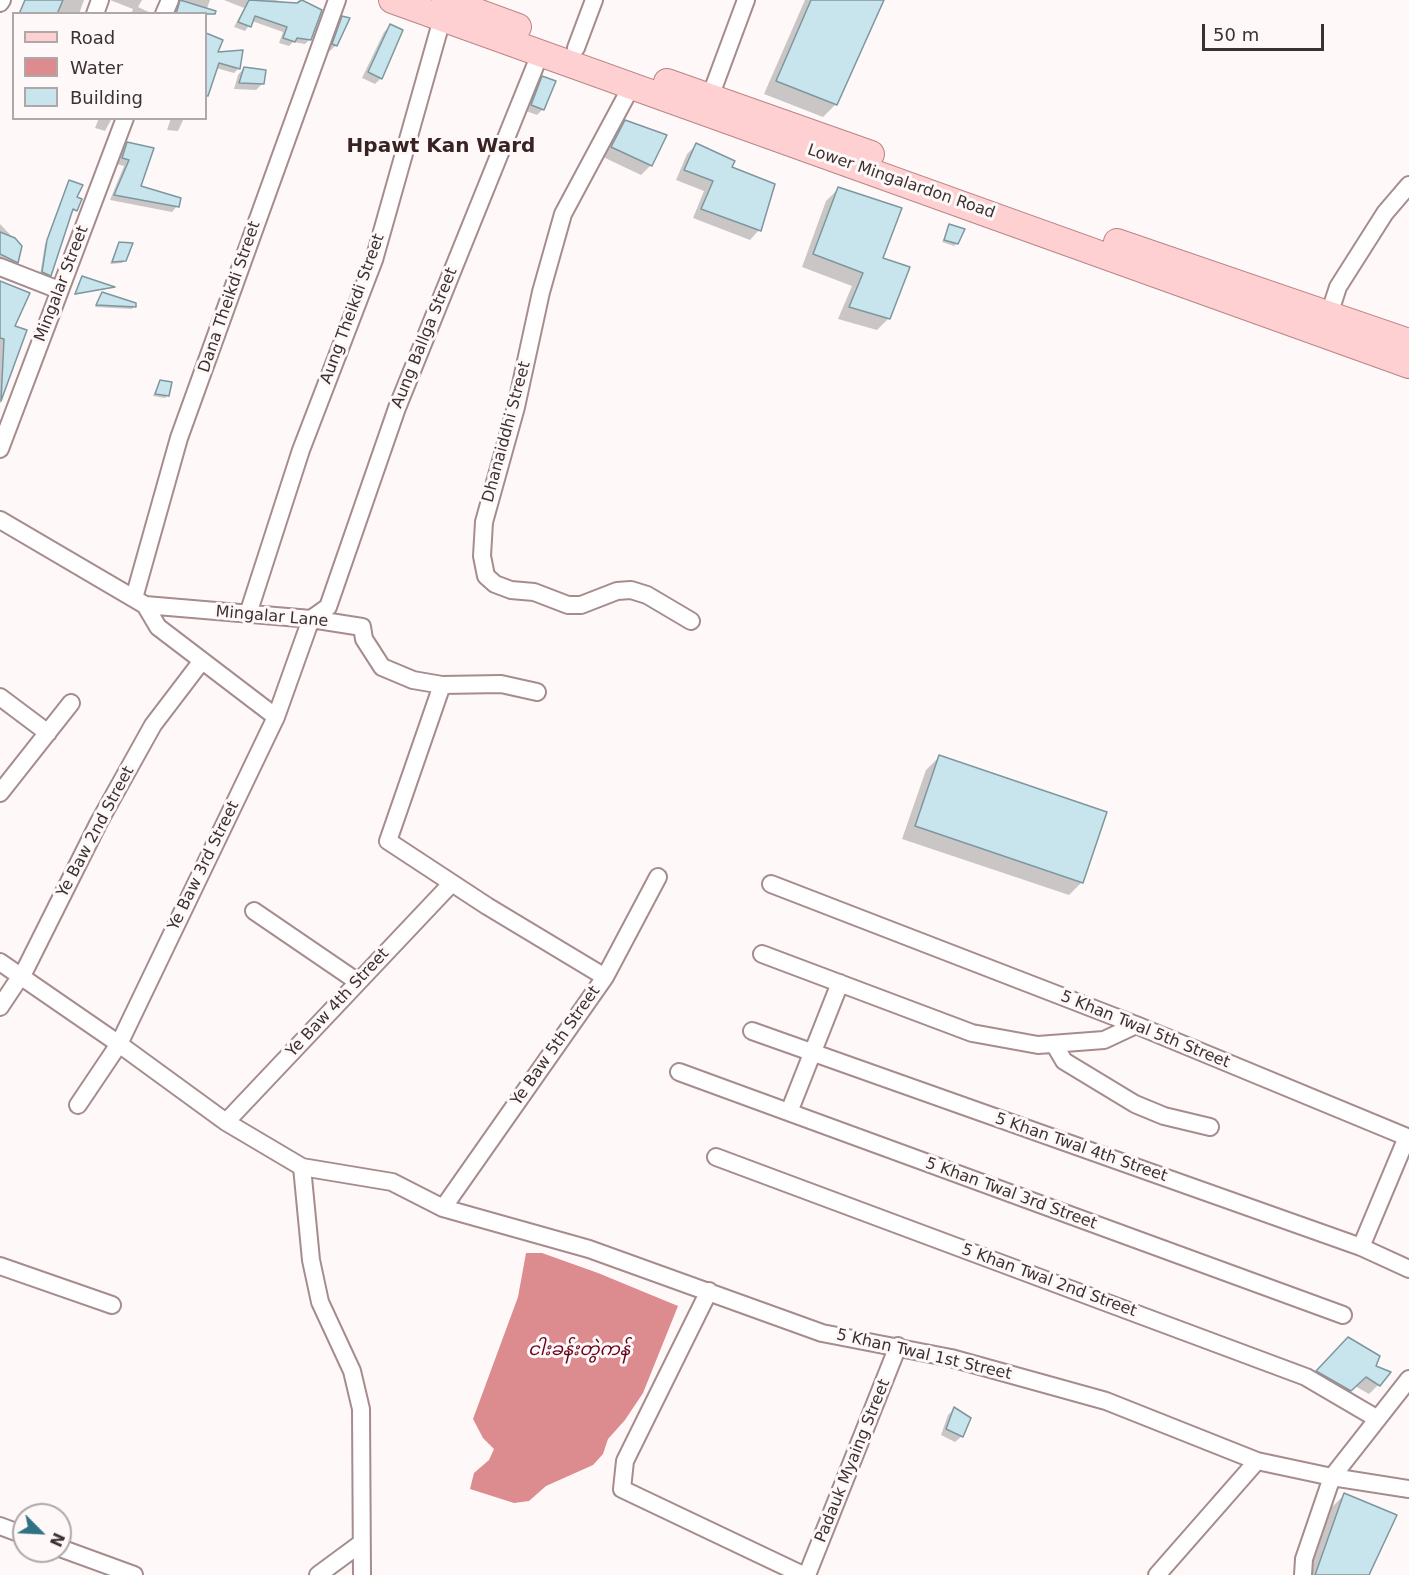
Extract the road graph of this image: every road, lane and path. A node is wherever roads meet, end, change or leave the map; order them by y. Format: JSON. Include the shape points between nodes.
{"nodes":[{"id":1,"x":337,"y":0,"type":"edge"},
{"id":2,"x":392,"y":0,"type":"edge"},
{"id":3,"x":594,"y":0,"type":"edge"},
{"id":4,"x":746,"y":0,"type":"edge"},
{"id":5,"x":442,"y":6,"type":"edge"},
{"id":6,"x":576,"y":48,"type":"junction"},
{"id":7,"x":540,"y":54,"type":"junction"},
{"id":8,"x":631,"y":87,"type":"junction"},
{"id":9,"x":710,"y":97,"type":"junction"},
{"id":10,"x":123,"y":120,"type":"edge"},
{"id":11,"x":1409,"y":185,"type":"edge"},
{"id":12,"x":0,"y":267,"type":"edge"},
{"id":13,"x":59,"y":290,"type":"junction"},
{"id":14,"x":1326,"y":325,"type":"junction"},
{"id":15,"x":1409,"y":342,"type":"edge"},
{"id":16,"x":1409,"y":365,"type":"edge"},
{"id":17,"x":0,"y":449,"type":"edge"},
{"id":18,"x":0,"y":520,"type":"edge"},
{"id":19,"x":140,"y":601,"type":"junction"},
{"id":20,"x":248,"y":614,"type":"junction"},
{"id":21,"x":311,"y":619,"type":"junction"},
{"id":22,"x":691,"y":621,"type":"dead end"},
{"id":23,"x":201,"y":662,"type":"junction"},
{"id":24,"x":442,"y":685,"type":"junction"},
{"id":25,"x":537,"y":692,"type":"dead end"},
{"id":26,"x":0,"y":697,"type":"edge"},
{"id":27,"x":71,"y":703,"type":"dead end"},
{"id":28,"x":276,"y":717,"type":"junction"},
{"id":29,"x":48,"y":733,"type":"junction"},
{"id":30,"x":0,"y":793,"type":"edge"},
{"id":31,"x":658,"y":877,"type":"dead end"},
{"id":32,"x":451,"y":884,"type":"junction"},
{"id":33,"x":771,"y":884,"type":"dead end"},
{"id":34,"x":254,"y":911,"type":"dead end"},
{"id":35,"x":762,"y":954,"type":"dead end"},
{"id":36,"x":0,"y":962,"type":"edge"},
{"id":37,"x":22,"y":975,"type":"junction"},
{"id":38,"x":605,"y":977,"type":"junction"},
{"id":39,"x":358,"y":982,"type":"junction"},
{"id":40,"x":840,"y":983,"type":"junction"},
{"id":41,"x":0,"y":1007,"type":"edge"},
{"id":42,"x":1136,"y":1025,"type":"junction"},
{"id":43,"x":752,"y":1031,"type":"dead end"},
{"id":44,"x":119,"y":1044,"type":"junction"},
{"id":45,"x":1054,"y":1044,"type":"junction"},
{"id":46,"x":812,"y":1053,"type":"junction"},
{"id":47,"x":679,"y":1072,"type":"dead end"},
{"id":48,"x":78,"y":1105,"type":"dead end"},
{"id":49,"x":789,"y":1112,"type":"junction"},
{"id":50,"x":226,"y":1122,"type":"junction"},
{"id":51,"x":1210,"y":1127,"type":"dead end"},
{"id":52,"x":1408,"y":1135,"type":"edge"},
{"id":53,"x":716,"y":1157,"type":"dead end"},
{"id":54,"x":302,"y":1167,"type":"junction"},
{"id":55,"x":442,"y":1208,"type":"junction"},
{"id":56,"x":1361,"y":1247,"type":"junction"},
{"id":57,"x":0,"y":1266,"type":"edge"},
{"id":58,"x":1409,"y":1269,"type":"edge"},
{"id":59,"x":709,"y":1291,"type":"junction"},
{"id":60,"x":112,"y":1305,"type":"dead end"},
{"id":61,"x":1343,"y":1315,"type":"dead end"},
{"id":62,"x":898,"y":1346,"type":"junction"},
{"id":63,"x":1409,"y":1379,"type":"edge"},
{"id":64,"x":1376,"y":1418,"type":"junction"},
{"id":65,"x":1257,"y":1461,"type":"junction"},
{"id":66,"x":1332,"y":1477,"type":"junction"},
{"id":67,"x":1409,"y":1489,"type":"edge"},
{"id":68,"x":360,"y":1544,"type":"junction"},
{"id":69,"x":72,"y":1552,"type":"edge"},
{"id":70,"x":134,"y":1575,"type":"edge"},
{"id":71,"x":318,"y":1575,"type":"edge"},
{"id":72,"x":362,"y":1575,"type":"edge"},
{"id":73,"x":805,"y":1575,"type":"edge"},
{"id":74,"x":1157,"y":1575,"type":"edge"},
{"id":75,"x":1303,"y":1575,"type":"edge"}],
"edges":[{"from":1,"to":19,"type":"street","name":"Dana Theikdi Street","via":[[179,438]]},
{"from":2,"to":5,"type":"main road","name":"Lower Mingalardon Road"},
{"from":3,"to":6,"type":"street"},
{"from":4,"to":9,"type":"street"},
{"from":5,"to":6,"type":"main road","name":"Lower Mingalardon Road"},
{"from":5,"to":7,"type":"main road","name":"Lower Mingalardon Road"},
{"from":5,"to":20,"type":"street","name":"Aung Theikdi Street","via":[[374,260],[301,450]]},
{"from":6,"to":9,"type":"main road","name":"Lower Mingalardon Road"},
{"from":7,"to":8,"type":"main road","name":"Lower Mingalardon Road"},
{"from":7,"to":21,"type":"street","name":"Aung Ballga Street","via":[[397,408],[328,607]]},
{"from":8,"to":14,"type":"main road","name":"Lower Mingalardon Road","via":[[1023,225]]},
{"from":8,"to":22,"type":"street","name":"Dhanaiddhi Street","via":[[563,214],[484,522],[482,556],[486,576],[511,590],[534,592],[568,605],[581,605],[617,591],[631,590]]},
{"from":9,"to":14,"type":"main road","name":"Lower Mingalardon Road"},
{"from":10,"to":13,"type":"street","name":"Mingalar Street"},
{"from":11,"to":14,"type":"street","via":[[1385,213],[1338,287]]},
{"from":12,"to":13,"type":"street"},
{"from":13,"to":17,"type":"street","name":"Mingalar Street"},
{"from":14,"to":15,"type":"main road","name":"Lower Mingalardon Road"},
{"from":14,"to":16,"type":"main road","name":"Lower Mingalardon Road"},
{"from":18,"to":19,"type":"street","name":"Mingalar Lane"},
{"from":19,"to":20,"type":"street","name":"Mingalar Lane"},
{"from":19,"to":23,"type":"street","via":[[158,627]]},
{"from":20,"to":21,"type":"street","name":"Mingalar Lane"},
{"from":21,"to":24,"type":"street","name":"Mingalar Lane","via":[[362,627],[364,639],[382,667],[423,684]]},
{"from":21,"to":28,"type":"street","name":"Ye Baw 3rd Street"},
{"from":23,"to":28,"type":"street"},
{"from":23,"to":37,"type":"street","name":"Ye Baw 2nd Street","via":[[153,725]]},
{"from":24,"to":25,"type":"street","name":"Mingalar Lane","via":[[501,684]]},
{"from":24,"to":32,"type":"street","via":[[388,841]]},
{"from":26,"to":29,"type":"street"},
{"from":27,"to":29,"type":"street"},
{"from":28,"to":44,"type":"street","name":"Ye Baw 3rd Street"},
{"from":29,"to":30,"type":"street"},
{"from":31,"to":38,"type":"street","name":"Ye Baw 5th Street"},
{"from":32,"to":38,"type":"street"},
{"from":32,"to":39,"type":"street","name":"Ye Baw 4th Street"},
{"from":33,"to":42,"type":"street","name":"5 Khan Twal 5th Street"},
{"from":34,"to":39,"type":"street"},
{"from":35,"to":40,"type":"street"},
{"from":36,"to":37,"type":"street"},
{"from":37,"to":41,"type":"street","name":"Ye Baw 2nd Street"},
{"from":37,"to":44,"type":"street"},
{"from":38,"to":55,"type":"street","name":"Ye Baw 5th Street"},
{"from":39,"to":50,"type":"street","name":"Ye Baw 4th Street"},
{"from":40,"to":45,"type":"street","via":[[972,1033],[1038,1045]]},
{"from":40,"to":46,"type":"street"},
{"from":42,"to":45,"type":"street","via":[[1104,1040]]},
{"from":42,"to":52,"type":"street","name":"5 Khan Twal 5th Street"},
{"from":43,"to":46,"type":"street","name":"5 Khan Twal 4th Street"},
{"from":44,"to":48,"type":"street","name":"Ye Baw 3rd Street"},
{"from":44,"to":50,"type":"street"},
{"from":45,"to":51,"type":"street","via":[[1064,1061],[1135,1104]]},
{"from":46,"to":49,"type":"street"},
{"from":46,"to":56,"type":"street","name":"5 Khan Twal 4th Street"},
{"from":47,"to":49,"type":"street","name":"5 Khan Twal 3rd Street"},
{"from":49,"to":61,"type":"street","name":"5 Khan Twal 3rd Street"},
{"from":50,"to":54,"type":"street"},
{"from":52,"to":56,"type":"street","name":"5 Khan Twal 5th Street"},
{"from":53,"to":64,"type":"street","name":"5 Khan Twal 2nd Street","via":[[1306,1377]]},
{"from":54,"to":55,"type":"street","name":"5 Khan Twal 1st Street","via":[[392,1182]]},
{"from":54,"to":68,"type":"street","via":[[311,1260],[320,1302],[352,1371],[361,1409]]},
{"from":55,"to":59,"type":"street","name":"5 Khan Twal 1st Street","via":[[589,1249]]},
{"from":56,"to":58,"type":"street","name":"5 Khan Twal 4th Street"},
{"from":57,"to":60,"type":"street"},
{"from":59,"to":62,"type":"street","name":"5 Khan Twal 1st Street","via":[[822,1333]]},
{"from":59,"to":73,"type":"street","via":[[625,1461],[622,1489]]},
{"from":62,"to":65,"type":"street","name":"5 Khan Twal 1st Street","via":[[1106,1401]]},
{"from":62,"to":73,"type":"street","name":"Padauk Myaing Street"},
{"from":63,"to":64,"type":"street"},
{"from":64,"to":66,"type":"street"},
{"from":65,"to":66,"type":"street","name":"5 Khan Twal 1st Street"},
{"from":65,"to":74,"type":"street"},
{"from":66,"to":67,"type":"street","name":"5 Khan Twal 1st Street"},
{"from":66,"to":75,"type":"street","via":[[1304,1559]]},
{"from":68,"to":71,"type":"street"},
{"from":68,"to":72,"type":"street"},
{"from":69,"to":70,"type":"street"}]}
